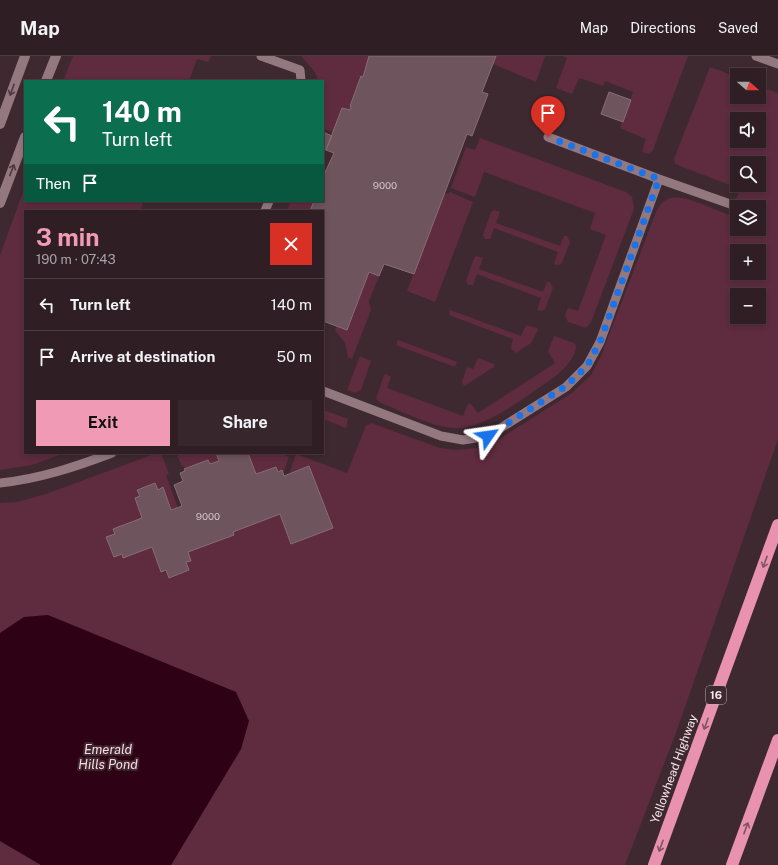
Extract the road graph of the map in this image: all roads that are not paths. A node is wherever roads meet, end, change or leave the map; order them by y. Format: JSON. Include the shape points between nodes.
{"nodes":[{"id":1,"x":24,"y":56,"type":"edge"},
{"id":2,"x":56,"y":56,"type":"edge"},
{"id":3,"x":261,"y":56,"type":"edge"},
{"id":4,"x":756,"y":56,"type":"edge"},
{"id":5,"x":778,"y":64,"type":"edge"},
{"id":6,"x":46,"y":80,"type":"edge"},
{"id":7,"x":301,"y":80,"type":"edge"},
{"id":8,"x":0,"y":124,"type":"edge"},
{"id":9,"x":548,"y":137,"type":"dead end"},
{"id":10,"x":24,"y":140,"type":"edge"},
{"id":11,"x":659,"y":179,"type":"junction"},
{"id":12,"x":0,"y":203,"type":"edge"},
{"id":13,"x":730,"y":204,"type":"edge"},
{"id":14,"x":324,"y":391,"type":"edge"},
{"id":15,"x":109,"y":454,"type":"edge"},
{"id":16,"x":0,"y":484,"type":"edge"},
{"id":17,"x":778,"y":525,"type":"edge"},
{"id":18,"x":778,"y":740,"type":"edge"},
{"id":19,"x":654,"y":865,"type":"edge"},
{"id":20,"x":732,"y":865,"type":"edge"}],
"edges":[{"from":1,"to":8,"type":"street","one_way":true},
{"from":2,"to":6,"type":"street"},
{"from":3,"to":7,"type":"lane","via":[[300,70]]},
{"from":4,"to":5,"type":"lane"},
{"from":9,"to":11,"type":"lane"},
{"from":12,"to":10,"type":"street","one_way":true},
{"from":11,"to":13,"type":"lane"},
{"from":11,"to":14,"type":"lane","via":[[600,342],[587,366],[553,395],[488,436],[463,440],[441,436]]},
{"from":15,"to":16,"type":"lane","via":[[74,467]]},
{"from":17,"to":19,"type":"highway","name":"Yellowhead Highway","number":"16","one_way":true},
{"from":20,"to":18,"type":"highway","one_way":true}]}
